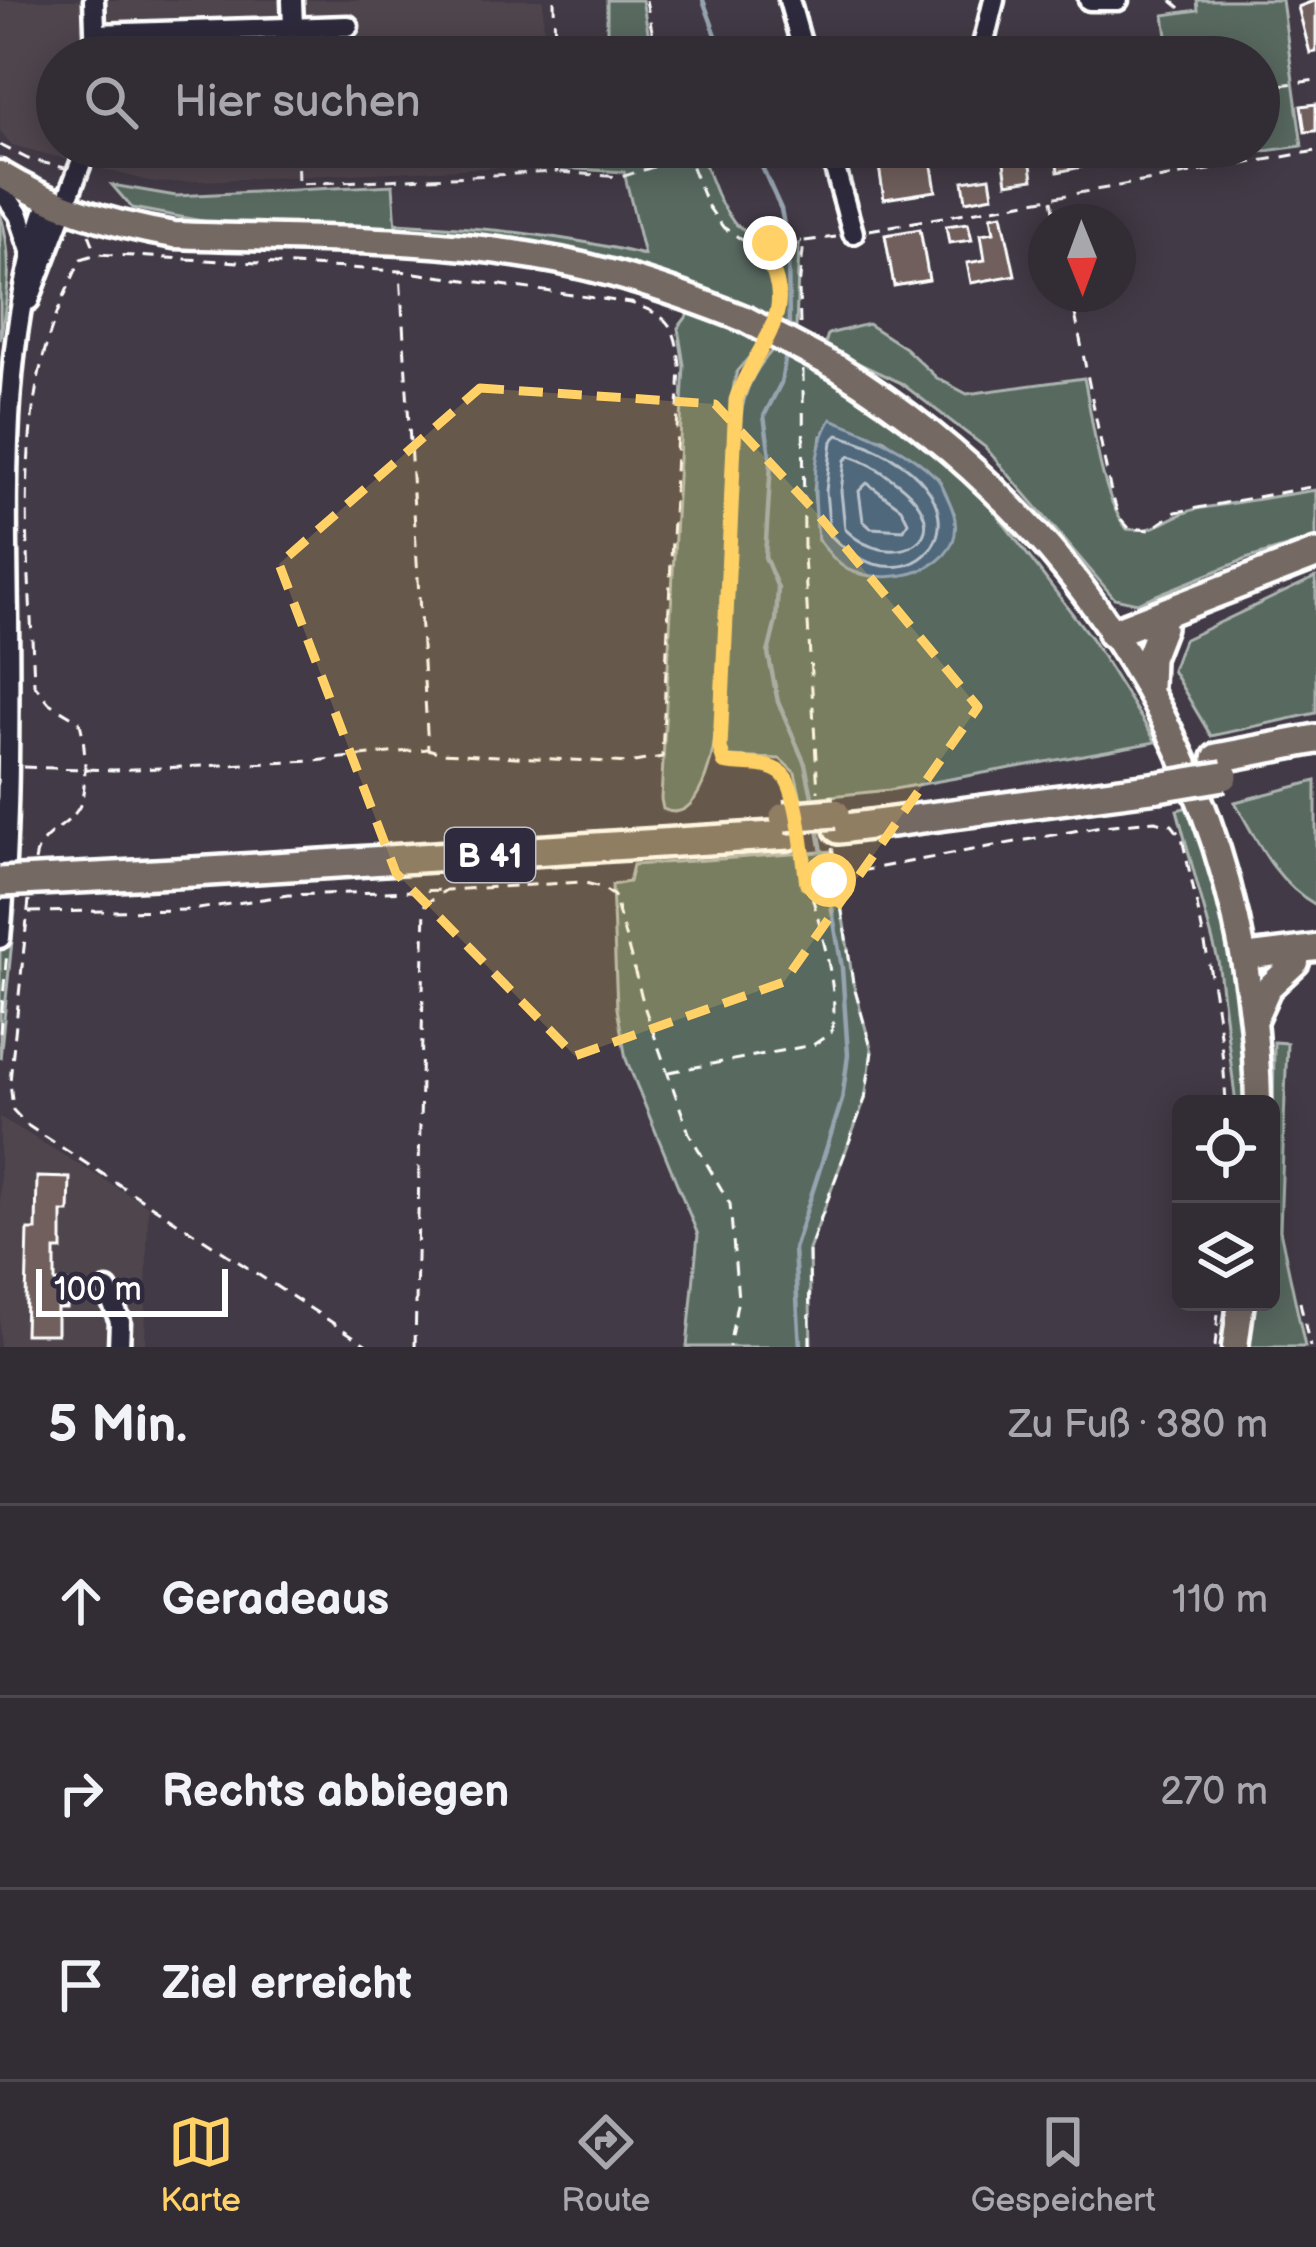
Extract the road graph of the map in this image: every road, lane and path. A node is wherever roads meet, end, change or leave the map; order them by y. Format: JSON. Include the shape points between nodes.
{"nodes":[{"id":1,"x":94,"y":0,"type":"edge"},
{"id":2,"x":292,"y":0,"type":"edge"},
{"id":3,"x":554,"y":0,"type":"edge"},
{"id":4,"x":646,"y":0,"type":"edge"},
{"id":5,"x":789,"y":0,"type":"edge"},
{"id":6,"x":994,"y":0,"type":"edge"},
{"id":7,"x":1089,"y":0,"type":"edge"},
{"id":8,"x":1118,"y":0,"type":"edge"},
{"id":9,"x":1171,"y":0,"type":"edge"},
{"id":10,"x":1185,"y":12,"type":"dead end"},
{"id":11,"x":348,"y":26,"type":"dead end"},
{"id":12,"x":293,"y":27,"type":"junction"},
{"id":13,"x":96,"y":34,"type":"joint"},
{"id":14,"x":555,"y":36,"type":"edge"},
{"id":15,"x":653,"y":36,"type":"edge"},
{"id":16,"x":799,"y":36,"type":"edge"},
{"id":17,"x":988,"y":36,"type":"edge"},
{"id":18,"x":1316,"y":80,"type":"edge"},
{"id":19,"x":1280,"y":85,"type":"edge"},
{"id":20,"x":0,"y":145,"type":"edge"},
{"id":21,"x":1316,"y":151,"type":"edge"},
{"id":22,"x":1280,"y":157,"type":"edge"},
{"id":23,"x":36,"y":160,"type":"edge"},
{"id":24,"x":66,"y":168,"type":"edge"},
{"id":25,"x":80,"y":168,"type":"edge"},
{"id":26,"x":298,"y":168,"type":"edge"},
{"id":27,"x":557,"y":168,"type":"edge"},
{"id":28,"x":649,"y":168,"type":"edge"},
{"id":29,"x":692,"y":168,"type":"edge"},
{"id":30,"x":835,"y":168,"type":"edge"},
{"id":31,"x":1221,"y":168,"type":"edge"},
{"id":32,"x":557,"y":172,"type":"junction"},
{"id":33,"x":78,"y":173,"type":"junction"},
{"id":34,"x":0,"y":174,"type":"edge"},
{"id":35,"x":0,"y":188,"type":"edge"},
{"id":36,"x":1052,"y":198,"type":"junction"},
{"id":37,"x":58,"y":204,"type":"junction"},
{"id":38,"x":1053,"y":204,"type":"edge"},
{"id":39,"x":84,"y":228,"type":"dead end"},
{"id":40,"x":853,"y":233,"type":"junction"},
{"id":41,"x":803,"y":241,"type":"junction"},
{"id":42,"x":31,"y":250,"type":"junction"},
{"id":43,"x":762,"y":253,"type":"junction"},
{"id":44,"x":97,"y":254,"type":"junction"},
{"id":45,"x":400,"y":271,"type":"junction"},
{"id":46,"x":1075,"y":312,"type":"edge"},
{"id":47,"x":779,"y":314,"type":"dead end"},
{"id":48,"x":801,"y":333,"type":"dead end"},
{"id":49,"x":16,"y":345,"type":"junction"},
{"id":50,"x":764,"y":350,"type":"dead end"},
{"id":51,"x":802,"y":356,"type":"dead end"},
{"id":52,"x":1316,"y":486,"type":"edge"},
{"id":53,"x":1316,"y":554,"type":"edge"},
{"id":54,"x":1203,"y":600,"type":"junction"},
{"id":55,"x":1161,"y":627,"type":"junction"},
{"id":56,"x":1115,"y":637,"type":"junction"},
{"id":57,"x":1148,"y":686,"type":"junction"},
{"id":58,"x":1316,"y":739,"type":"edge"},
{"id":59,"x":428,"y":749,"type":"junction"},
{"id":60,"x":1316,"y":757,"type":"edge"},
{"id":61,"x":9,"y":766,"type":"junction"},
{"id":62,"x":83,"y":766,"type":"junction"},
{"id":63,"x":1220,"y":767,"type":"junction"},
{"id":64,"x":830,"y":817,"type":"junction"},
{"id":65,"x":792,"y":826,"type":"junction"},
{"id":66,"x":192,"y":864,"type":"junction"},
{"id":67,"x":0,"y":866,"type":"edge"},
{"id":68,"x":33,"y":871,"type":"dead end"},
{"id":69,"x":837,"y":878,"type":"junction"},
{"id":70,"x":0,"y":882,"type":"edge"},
{"id":71,"x":807,"y":884,"type":"junction"},
{"id":72,"x":446,"y":890,"type":"junction"},
{"id":73,"x":30,"y":892,"type":"dead end"},
{"id":74,"x":27,"y":912,"type":"junction"},
{"id":75,"x":0,"y":938,"type":"edge"},
{"id":76,"x":1309,"y":955,"type":"edge"},
{"id":77,"x":1245,"y":961,"type":"junction"},
{"id":78,"x":1254,"y":1019,"type":"junction"},
{"id":79,"x":669,"y":1072,"type":"junction"},
{"id":80,"x":1226,"y":1095,"type":"edge"},
{"id":81,"x":1258,"y":1095,"type":"edge"},
{"id":82,"x":106,"y":1290,"type":"dead end"},
{"id":83,"x":1300,"y":1302,"type":"dead end"},
{"id":84,"x":1218,"y":1311,"type":"edge"},
{"id":85,"x":1240,"y":1311,"type":"edge"},
{"id":86,"x":119,"y":1347,"type":"edge"},
{"id":87,"x":370,"y":1347,"type":"edge"},
{"id":88,"x":415,"y":1347,"type":"edge"},
{"id":89,"x":729,"y":1347,"type":"edge"},
{"id":90,"x":810,"y":1347,"type":"edge"},
{"id":91,"x":1215,"y":1347,"type":"edge"},
{"id":92,"x":1235,"y":1347,"type":"edge"},
{"id":93,"x":1310,"y":1347,"type":"edge"}],
"edges":[{"from":1,"to":13,"type":"street"},
{"from":2,"to":12,"type":"street"},
{"from":3,"to":14,"type":"path"},
{"from":4,"to":15,"type":"path"},
{"from":5,"to":16,"type":"street"},
{"from":6,"to":17,"type":"street"},
{"from":7,"to":8,"type":"street"},
{"from":9,"to":10,"type":"path"},
{"from":11,"to":12,"type":"street"},
{"from":12,"to":13,"type":"street"},
{"from":18,"to":19,"type":"path"},
{"from":20,"to":23,"type":"path"},
{"from":21,"to":22,"type":"path"},
{"from":24,"to":33,"type":"path"},
{"from":25,"to":33,"type":"street"},
{"from":26,"to":32,"type":"path","via":[[298,184]]},
{"from":27,"to":32,"type":"path"},
{"from":28,"to":32,"type":"path","via":[[621,177]]},
{"from":29,"to":43,"type":"path","via":[[723,227]]},
{"from":30,"to":40,"type":"street"},
{"from":31,"to":36,"type":"path"},
{"from":33,"to":37,"type":"street"},
{"from":34,"to":37,"type":"main road"},
{"from":35,"to":42,"type":"street"},
{"from":36,"to":38,"type":"path"},
{"from":36,"to":40,"type":"path"},
{"from":37,"to":42,"type":"street"},
{"from":37,"to":49,"type":"street"},
{"from":37,"to":56,"type":"main road","bridge":true,"via":[[174,235],[377,240],[535,256],[618,274],[745,319],[838,368],[944,441],[1078,583]]},
{"from":39,"to":44,"type":"path"},
{"from":40,"to":41,"type":"path"},
{"from":41,"to":43,"type":"path","via":[[770,243]]},
{"from":41,"to":48,"type":"path"},
{"from":42,"to":49,"type":"street"},
{"from":43,"to":47,"type":"path"},
{"from":44,"to":45,"type":"path"},
{"from":44,"to":62,"type":"path","via":[[81,259],[51,329],[31,442],[34,684],[79,721]]},
{"from":45,"to":59,"type":"path"},
{"from":45,"to":59,"type":"path","via":[[632,303],[661,314],[676,333],[680,365],[662,757],[629,763]]},
{"from":46,"to":52,"type":"path","via":[[1111,488],[1129,528],[1150,530],[1176,512]]},
{"from":49,"to":61,"type":"street","via":[[7,498]]},
{"from":50,"to":65,"type":"path","via":[[736,400],[720,748],[724,762],[780,772],[791,786]]},
{"from":51,"to":64,"type":"path","via":[[804,555]]},
{"from":53,"to":54,"type":"highway"},
{"from":54,"to":55,"type":"highway"},
{"from":54,"to":56,"type":"highway","via":[[1151,615]]},
{"from":55,"to":56,"type":"highway"},
{"from":55,"to":57,"type":"highway"},
{"from":56,"to":57,"type":"main road"},
{"from":57,"to":77,"type":"main road","via":[[1217,847]]},
{"from":58,"to":63,"type":"highway","number":"B 41"},
{"from":59,"to":62,"type":"path"},
{"from":60,"to":63,"type":"highway","number":"B 41"},
{"from":61,"to":62,"type":"path"},
{"from":61,"to":75,"type":"street"},
{"from":62,"to":68,"type":"path","via":[[81,804],[45,836]]},
{"from":63,"to":64,"type":"highway","number":"B 41","bridge":true},
{"from":64,"to":65,"type":"highway","number":"B 41","bridge":true},
{"from":64,"to":69,"type":"path"},
{"from":65,"to":66,"type":"highway","number":"B 41"},
{"from":65,"to":71,"type":"path"},
{"from":66,"to":67,"type":"highway","number":"B 41"},
{"from":66,"to":70,"type":"highway","number":"B 41","bridge":true},
{"from":69,"to":71,"type":"path"},
{"from":69,"to":80,"type":"path","via":[[1101,826],[1172,825],[1182,838],[1211,962]]},
{"from":69,"to":90,"type":"path","via":[[872,1052],[865,1099],[809,1250]]},
{"from":71,"to":79,"type":"path","via":[[832,984],[831,1033],[813,1045]]},
{"from":72,"to":74,"type":"path","via":[[288,895],[192,910]]},
{"from":72,"to":79,"type":"path","via":[[581,882],[614,896]]},
{"from":72,"to":88,"type":"path","via":[[425,904]]},
{"from":73,"to":74,"type":"path"},
{"from":74,"to":87,"type":"path","via":[[14,1110]]},
{"from":76,"to":77,"type":"main road","via":[[1267,967]]},
{"from":76,"to":78,"type":"main road","via":[[1268,988]]},
{"from":77,"to":78,"type":"main road"},
{"from":78,"to":81,"type":"main road"},
{"from":79,"to":89,"type":"path","via":[[689,1132],[730,1204],[738,1298]]},
{"from":82,"to":86,"type":"street","via":[[120,1321]]},
{"from":83,"to":93,"type":"path"},
{"from":84,"to":91,"type":"path"},
{"from":85,"to":92,"type":"main road"}]}
